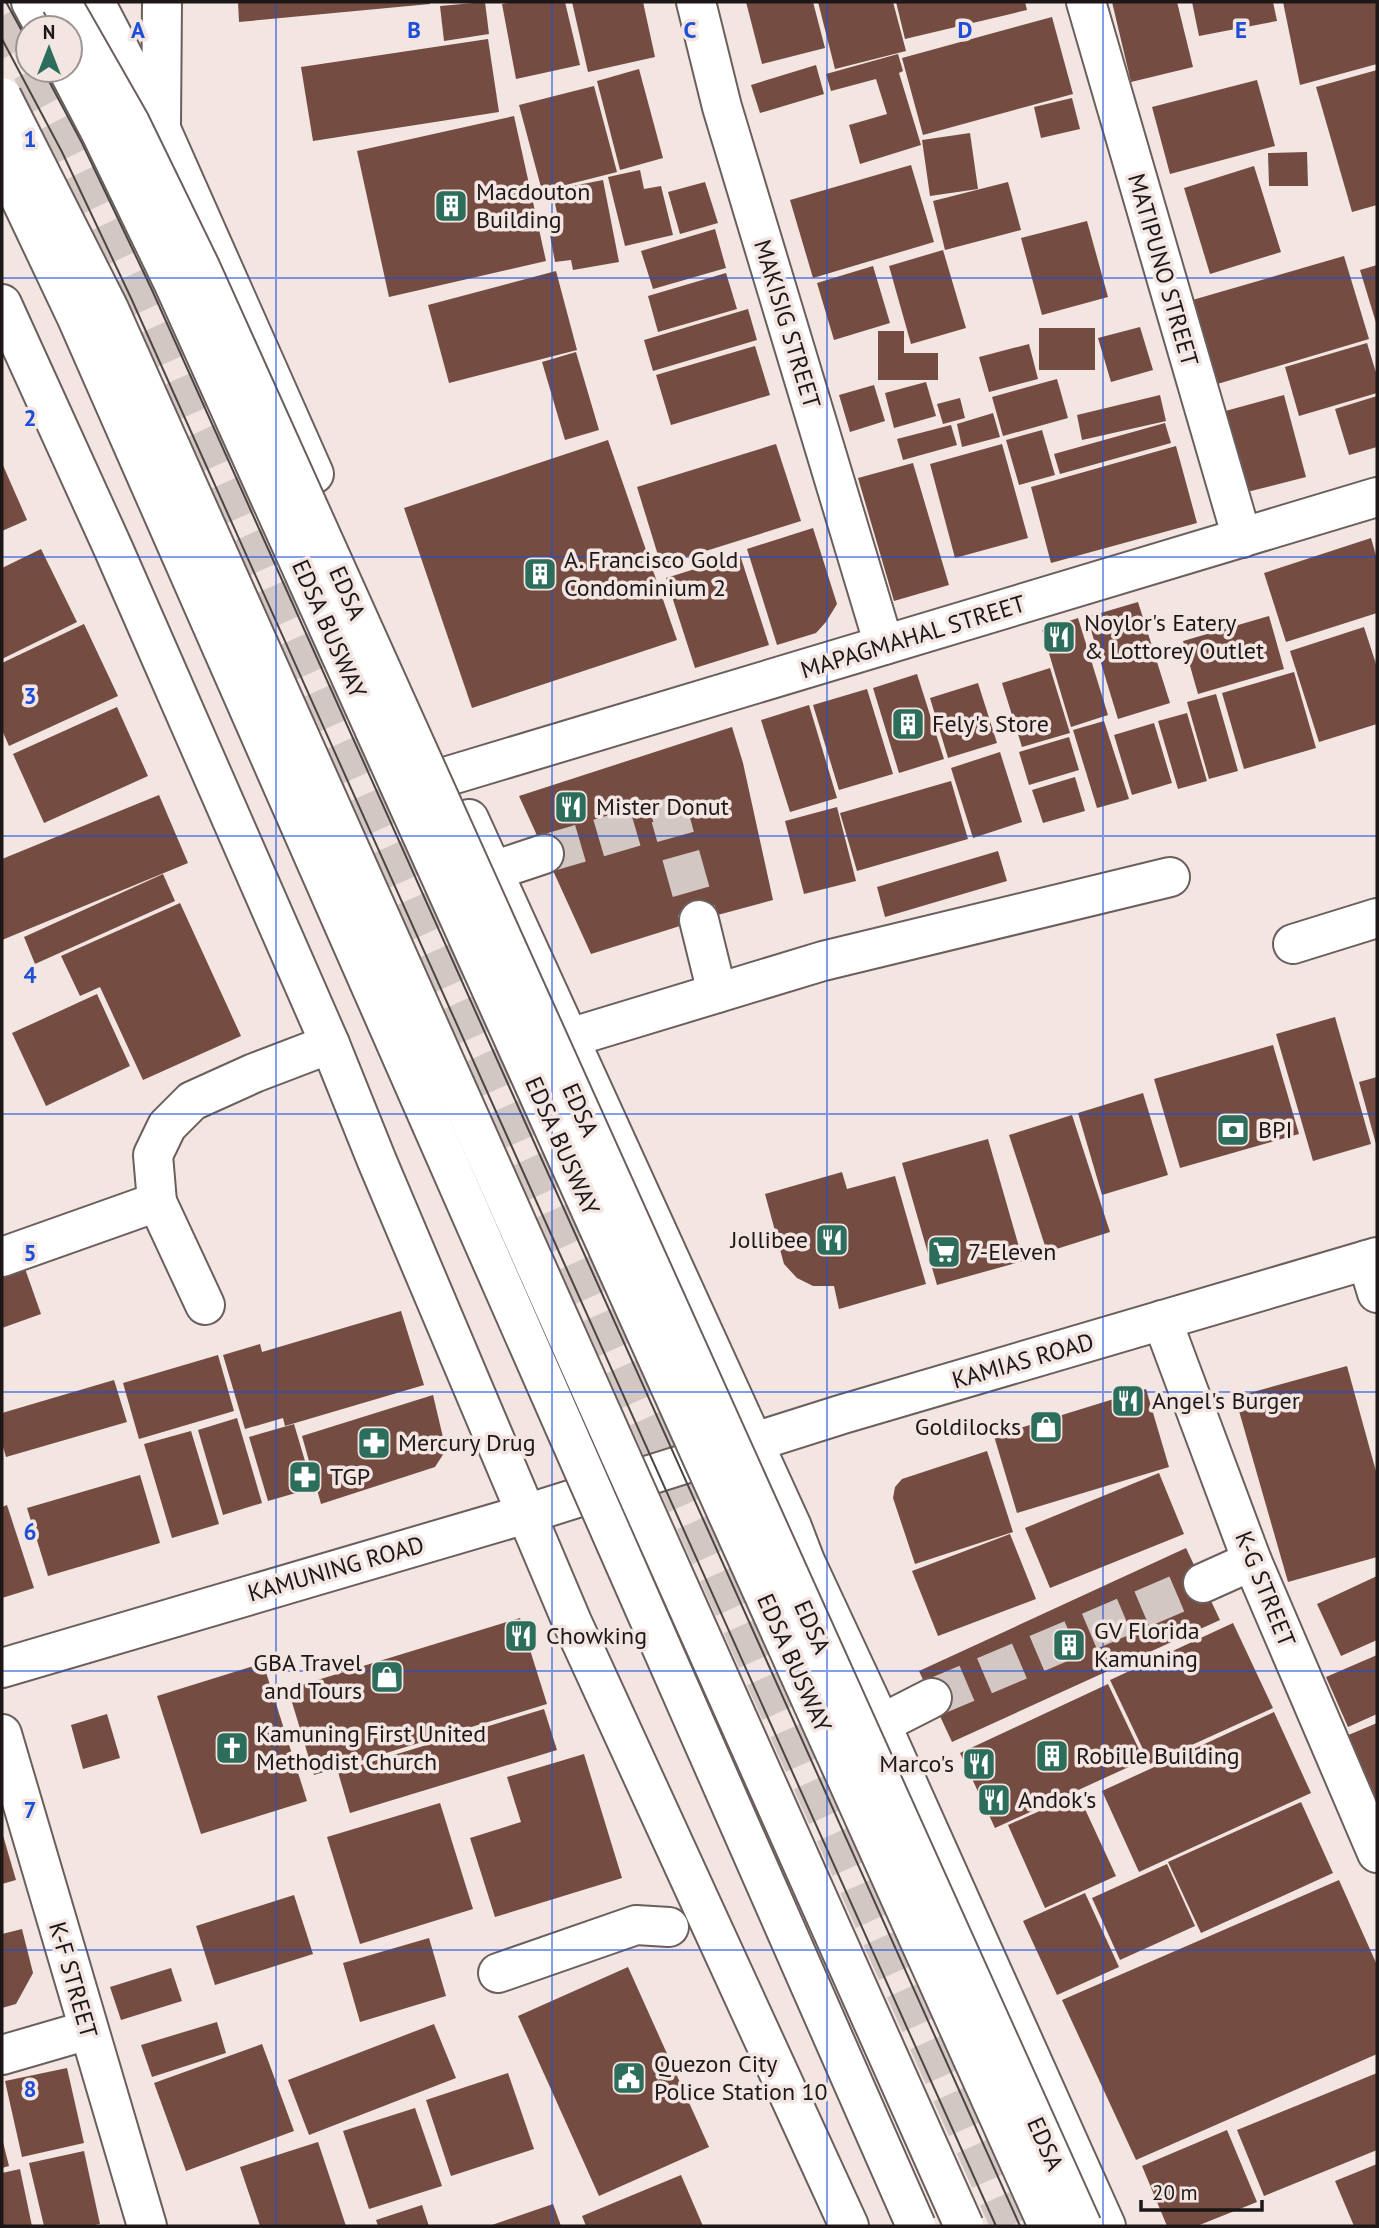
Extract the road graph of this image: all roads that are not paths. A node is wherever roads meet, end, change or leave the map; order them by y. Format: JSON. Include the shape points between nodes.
{"nodes":[{"id":1,"x":61,"y":2,"type":"edge"},
{"id":2,"x":95,"y":2,"type":"edge"},
{"id":3,"x":162,"y":2,"type":"edge"},
{"id":4,"x":696,"y":2,"type":"edge"},
{"id":5,"x":1086,"y":2,"type":"edge"},
{"id":6,"x":75,"y":84,"type":"edge"},
{"id":7,"x":2,"y":97,"type":"edge"},
{"id":8,"x":161,"y":129,"type":"junction"},
{"id":9,"x":2,"y":160,"type":"edge"},
{"id":10,"x":2,"y":304,"type":"edge"},
{"id":11,"x":1377,"y":497,"type":"edge"},
{"id":12,"x":1242,"y":538,"type":"junction"},
{"id":13,"x":884,"y":645,"type":"junction"},
{"id":14,"x":448,"y":776,"type":"junction"},
{"id":15,"x":544,"y":854,"type":"tunnel mouth"},
{"id":16,"x":493,"y":871,"type":"junction"},
{"id":17,"x":1170,"y":877,"type":"dead end"},
{"id":18,"x":1377,"y":918,"type":"edge"},
{"id":19,"x":699,"y":920,"type":"tunnel mouth"},
{"id":20,"x":1293,"y":944,"type":"dead end"},
{"id":21,"x":717,"y":993,"type":"junction"},
{"id":22,"x":569,"y":1038,"type":"junction"},
{"id":23,"x":330,"y":1044,"type":"junction"},
{"id":24,"x":157,"y":1202,"type":"junction"},
{"id":25,"x":2,"y":1256,"type":"edge"},
{"id":26,"x":1374,"y":1270,"type":"edge"},
{"id":27,"x":205,"y":1305,"type":"dead end"},
{"id":28,"x":1162,"y":1320,"type":"junction"},
{"id":29,"x":753,"y":1441,"type":"junction"},
{"id":30,"x":669,"y":1468,"type":"joint"},
{"id":31,"x":526,"y":1514,"type":"junction"},
{"id":32,"x":1252,"y":1561,"type":"junction"},
{"id":33,"x":1203,"y":1583,"type":"tunnel mouth"},
{"id":34,"x":2,"y":1668,"type":"edge"},
{"id":35,"x":932,"y":1698,"type":"tunnel mouth"},
{"id":36,"x":881,"y":1724,"type":"junction"},
{"id":37,"x":2,"y":1734,"type":"edge"},
{"id":38,"x":1377,"y":1853,"type":"edge"},
{"id":39,"x":669,"y":1927,"type":"dead end"},
{"id":40,"x":498,"y":1973,"type":"dead end"},
{"id":41,"x":88,"y":2030,"type":"junction"},
{"id":42,"x":2,"y":2055,"type":"edge"},
{"id":43,"x":147,"y":2226,"type":"edge"},
{"id":44,"x":849,"y":2226,"type":"edge"},
{"id":45,"x":916,"y":2226,"type":"edge"},
{"id":46,"x":964,"y":2226,"type":"edge"},
{"id":47,"x":1048,"y":2226,"type":"edge"},
{"id":48,"x":1082,"y":2226,"type":"edge"},
{"id":49,"x":1106,"y":2226,"type":"edge"}],
"edges":[{"from":1,"to":48,"type":"main road","name":"EDSA","bridge":true,"via":[[130,122],[201,269]]},
{"from":2,"to":8,"type":"main road","name":"EDSA"},
{"from":3,"to":8,"type":"main road"},
{"from":4,"to":13,"type":"main road","name":"MAKISIG STREET","via":[[722,107]]},
{"from":5,"to":12,"type":"main road","name":"MATIPUNO STREET"},
{"from":6,"to":47,"type":"main road","name":"EDSA BUSWAY","bridge":true,"via":[[173,282]]},
{"from":7,"to":46,"type":"main road","bridge":true,"via":[[120,334]]},
{"from":8,"to":14,"type":"main road","name":"EDSA"},
{"from":9,"to":45,"type":"main road","bridge":true,"via":[[88,344]]},
{"from":10,"to":23,"type":"main road"},
{"from":11,"to":12,"type":"main road","name":"MAPAGMAHAL STREET"},
{"from":12,"to":13,"type":"main road","name":"MAPAGMAHAL STREET"},
{"from":13,"to":14,"type":"main road","name":"MAPAGMAHAL STREET"},
{"from":14,"to":16,"type":"main road","name":"EDSA"},
{"from":15,"to":16,"type":"main road"},
{"from":16,"to":22,"type":"main road","name":"EDSA"},
{"from":17,"to":21,"type":"main road","via":[[823,961]]},
{"from":18,"to":20,"type":"main road"},
{"from":19,"to":21,"type":"main road"},
{"from":21,"to":22,"type":"main road"},
{"from":22,"to":29,"type":"main road","name":"EDSA"},
{"from":23,"to":24,"type":"main road","via":[[192,1101],[167,1126],[153,1155]]},
{"from":23,"to":31,"type":"main road"},
{"from":24,"to":25,"type":"main road"},
{"from":24,"to":27,"type":"main road"},
{"from":26,"to":28,"type":"main road","name":"KAMIAS ROAD"},
{"from":28,"to":29,"type":"main road","name":"KAMIAS ROAD"},
{"from":28,"to":32,"type":"main road","name":"K-G STREET"},
{"from":29,"to":30,"type":"main road","name":"KAMIAS ROAD"},
{"from":29,"to":36,"type":"main road","name":"EDSA"},
{"from":30,"to":31,"type":"main road","name":"KAMUNING ROAD"},
{"from":31,"to":34,"type":"main road","name":"KAMUNING ROAD"},
{"from":31,"to":44,"type":"main road"},
{"from":32,"to":33,"type":"main road"},
{"from":32,"to":38,"type":"main road","name":"K-G STREET"},
{"from":35,"to":36,"type":"main road"},
{"from":36,"to":49,"type":"main road","name":"EDSA"},
{"from":37,"to":41,"type":"main road","name":"K-F STREET"},
{"from":39,"to":40,"type":"main road","via":[[636,1926]]},
{"from":41,"to":42,"type":"main road"},
{"from":41,"to":43,"type":"main road","name":"K-F STREET"}]}
